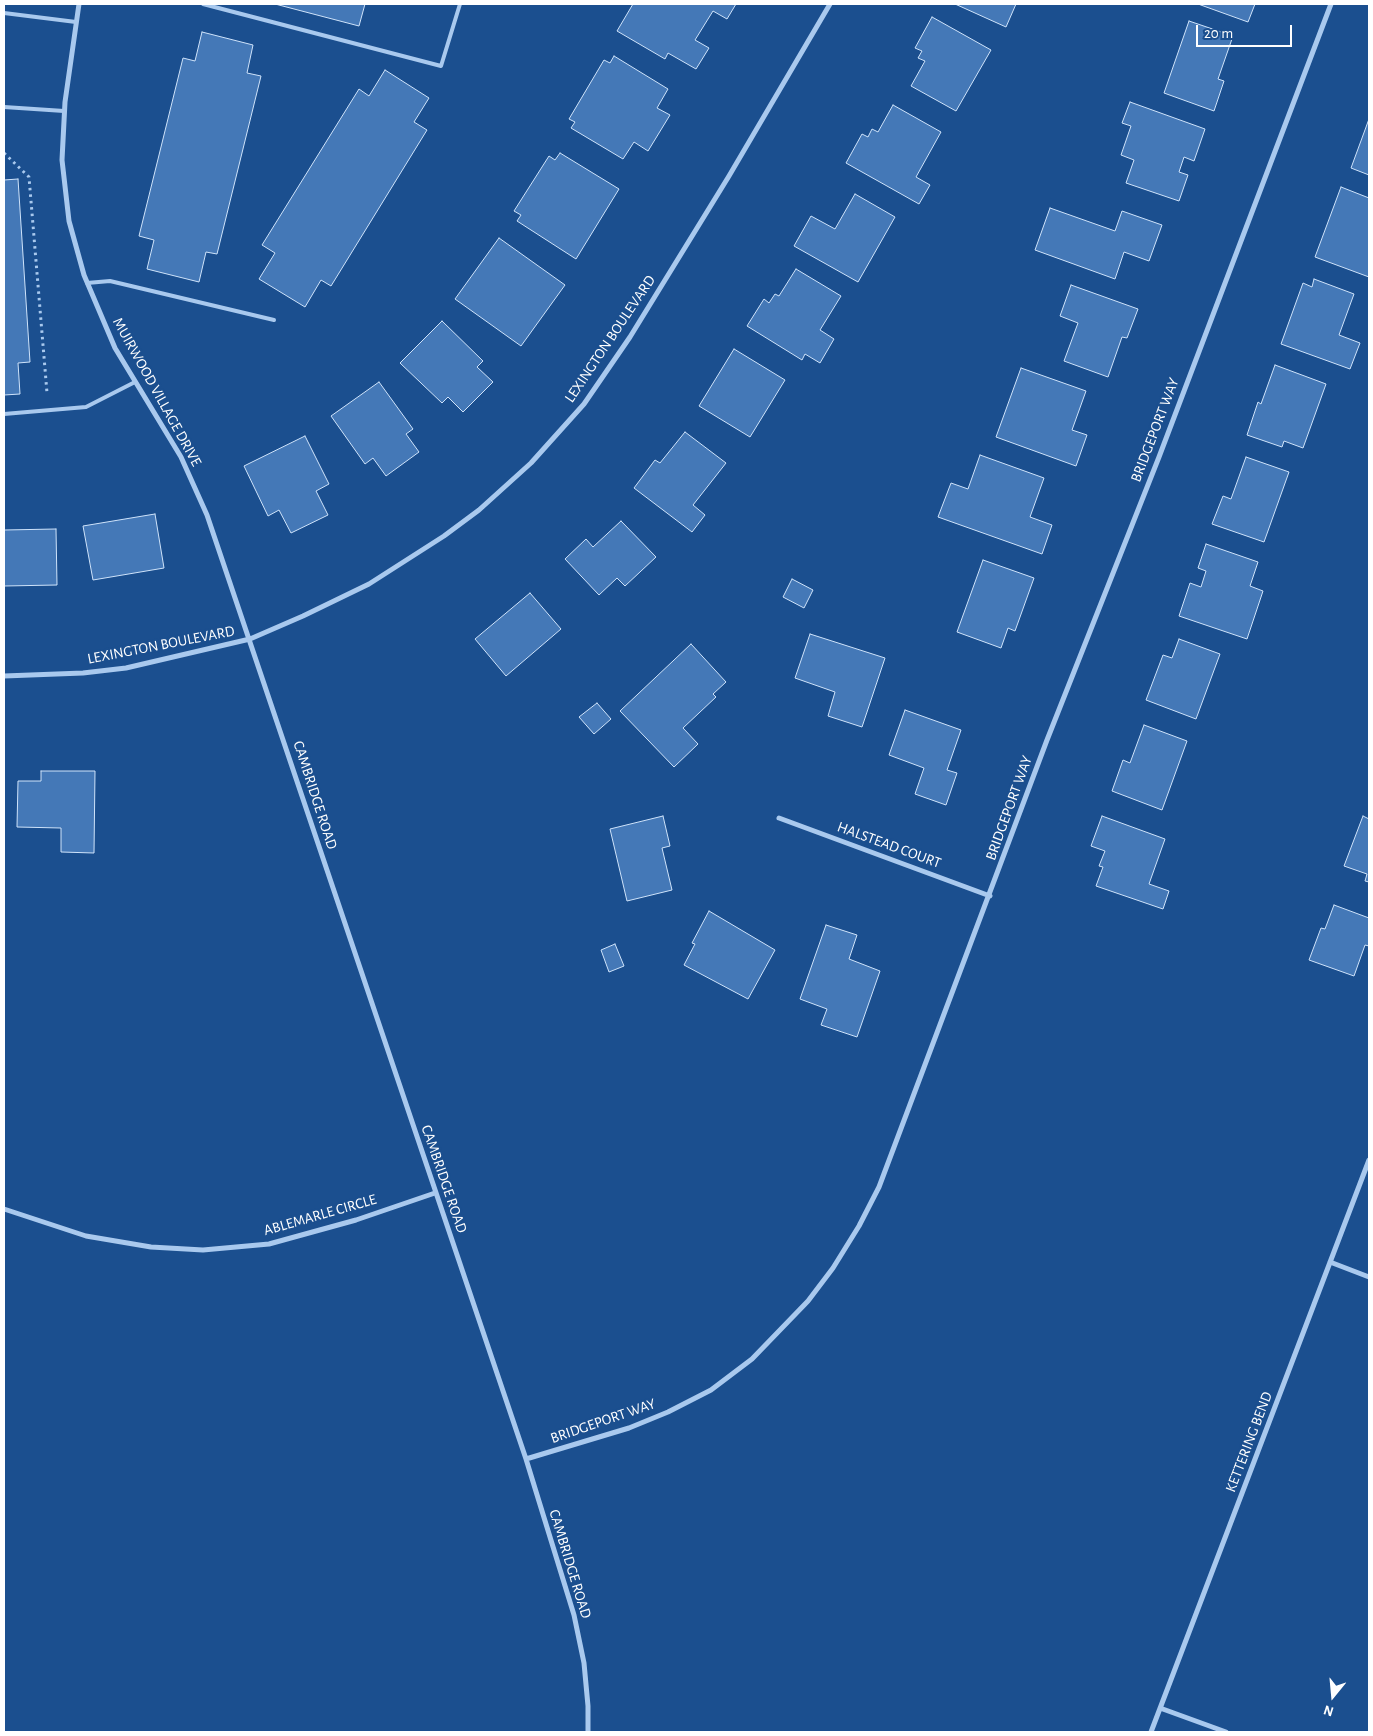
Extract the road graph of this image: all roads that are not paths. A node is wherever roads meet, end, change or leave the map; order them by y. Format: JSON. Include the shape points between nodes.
{"nodes":[{"id":1,"x":79,"y":4,"type":"edge"},
{"id":2,"x":202,"y":4,"type":"edge"},
{"id":3,"x":460,"y":4,"type":"edge"},
{"id":4,"x":830,"y":4,"type":"edge"},
{"id":5,"x":1331,"y":4,"type":"edge"},
{"id":6,"x":4,"y":13,"type":"edge"},
{"id":7,"x":76,"y":22,"type":"junction"},
{"id":8,"x":4,"y":107,"type":"edge"},
{"id":9,"x":64,"y":111,"type":"junction"},
{"id":10,"x":87,"y":283,"type":"junction"},
{"id":11,"x":274,"y":320,"type":"dead end"},
{"id":12,"x":134,"y":382,"type":"junction"},
{"id":13,"x":4,"y":414,"type":"edge"},
{"id":14,"x":250,"y":639,"type":"junction"},
{"id":15,"x":4,"y":676,"type":"edge"},
{"id":16,"x":779,"y":818,"type":"dead end"},
{"id":17,"x":990,"y":896,"type":"junction"},
{"id":18,"x":1369,"y":1160,"type":"edge"},
{"id":19,"x":435,"y":1193,"type":"junction"},
{"id":20,"x":4,"y":1209,"type":"edge"},
{"id":21,"x":1330,"y":1262,"type":"junction"},
{"id":22,"x":1369,"y":1277,"type":"edge"},
{"id":23,"x":526,"y":1459,"type":"junction"},
{"id":24,"x":1160,"y":1708,"type":"junction"},
{"id":25,"x":588,"y":1732,"type":"edge"},
{"id":26,"x":1151,"y":1732,"type":"edge"},
{"id":27,"x":1226,"y":1732,"type":"edge"}],
"edges":[{"from":1,"to":7,"type":"street","name":"MUIRWOOD VILLAGE DRIVE"},
{"from":2,"to":3,"type":"lane","via":[[442,66]]},
{"from":4,"to":14,"type":"street","name":"LEXINGTON BOULEVARD","via":[[630,337],[584,404],[531,463],[479,510],[377,579]]},
{"from":5,"to":17,"type":"street","name":"BRIDGEPORT WAY"},
{"from":6,"to":7,"type":"lane"},
{"from":7,"to":9,"type":"street","name":"MUIRWOOD VILLAGE DRIVE"},
{"from":8,"to":9,"type":"lane"},
{"from":9,"to":10,"type":"street","name":"MUIRWOOD VILLAGE DRIVE","via":[[62,160],[69,221]]},
{"from":10,"to":11,"type":"lane","via":[[110,282]]},
{"from":10,"to":12,"type":"street","name":"MUIRWOOD VILLAGE DRIVE","via":[[115,348]]},
{"from":12,"to":13,"type":"lane","via":[[86,407]]},
{"from":12,"to":14,"type":"street","name":"MUIRWOOD VILLAGE DRIVE","via":[[180,457],[207,515]]},
{"from":14,"to":15,"type":"street","name":"LEXINGTON BOULEVARD","via":[[126,668]]},
{"from":14,"to":19,"type":"street","name":"CAMBRIDGE ROAD"},
{"from":16,"to":17,"type":"street","name":"HALSTEAD COURT"},
{"from":17,"to":23,"type":"street","name":"BRIDGEPORT WAY","via":[[878,1187],[859,1226],[808,1301],[752,1359],[711,1390],[629,1428]]},
{"from":18,"to":21,"type":"street","name":"KETTERING BEND"},
{"from":19,"to":20,"type":"street","name":"ABLEMARLE CIRCLE","via":[[356,1220],[269,1244],[203,1250],[151,1247],[86,1236]]},
{"from":19,"to":23,"type":"street","name":"CAMBRIDGE ROAD"},
{"from":21,"to":22,"type":"street"},
{"from":21,"to":24,"type":"street","name":"KETTERING BEND"},
{"from":23,"to":25,"type":"street","name":"CAMBRIDGE ROAD","via":[[574,1615],[584,1663]]},
{"from":24,"to":26,"type":"street","name":"KETTERING BEND"},
{"from":24,"to":27,"type":"street"}]}
